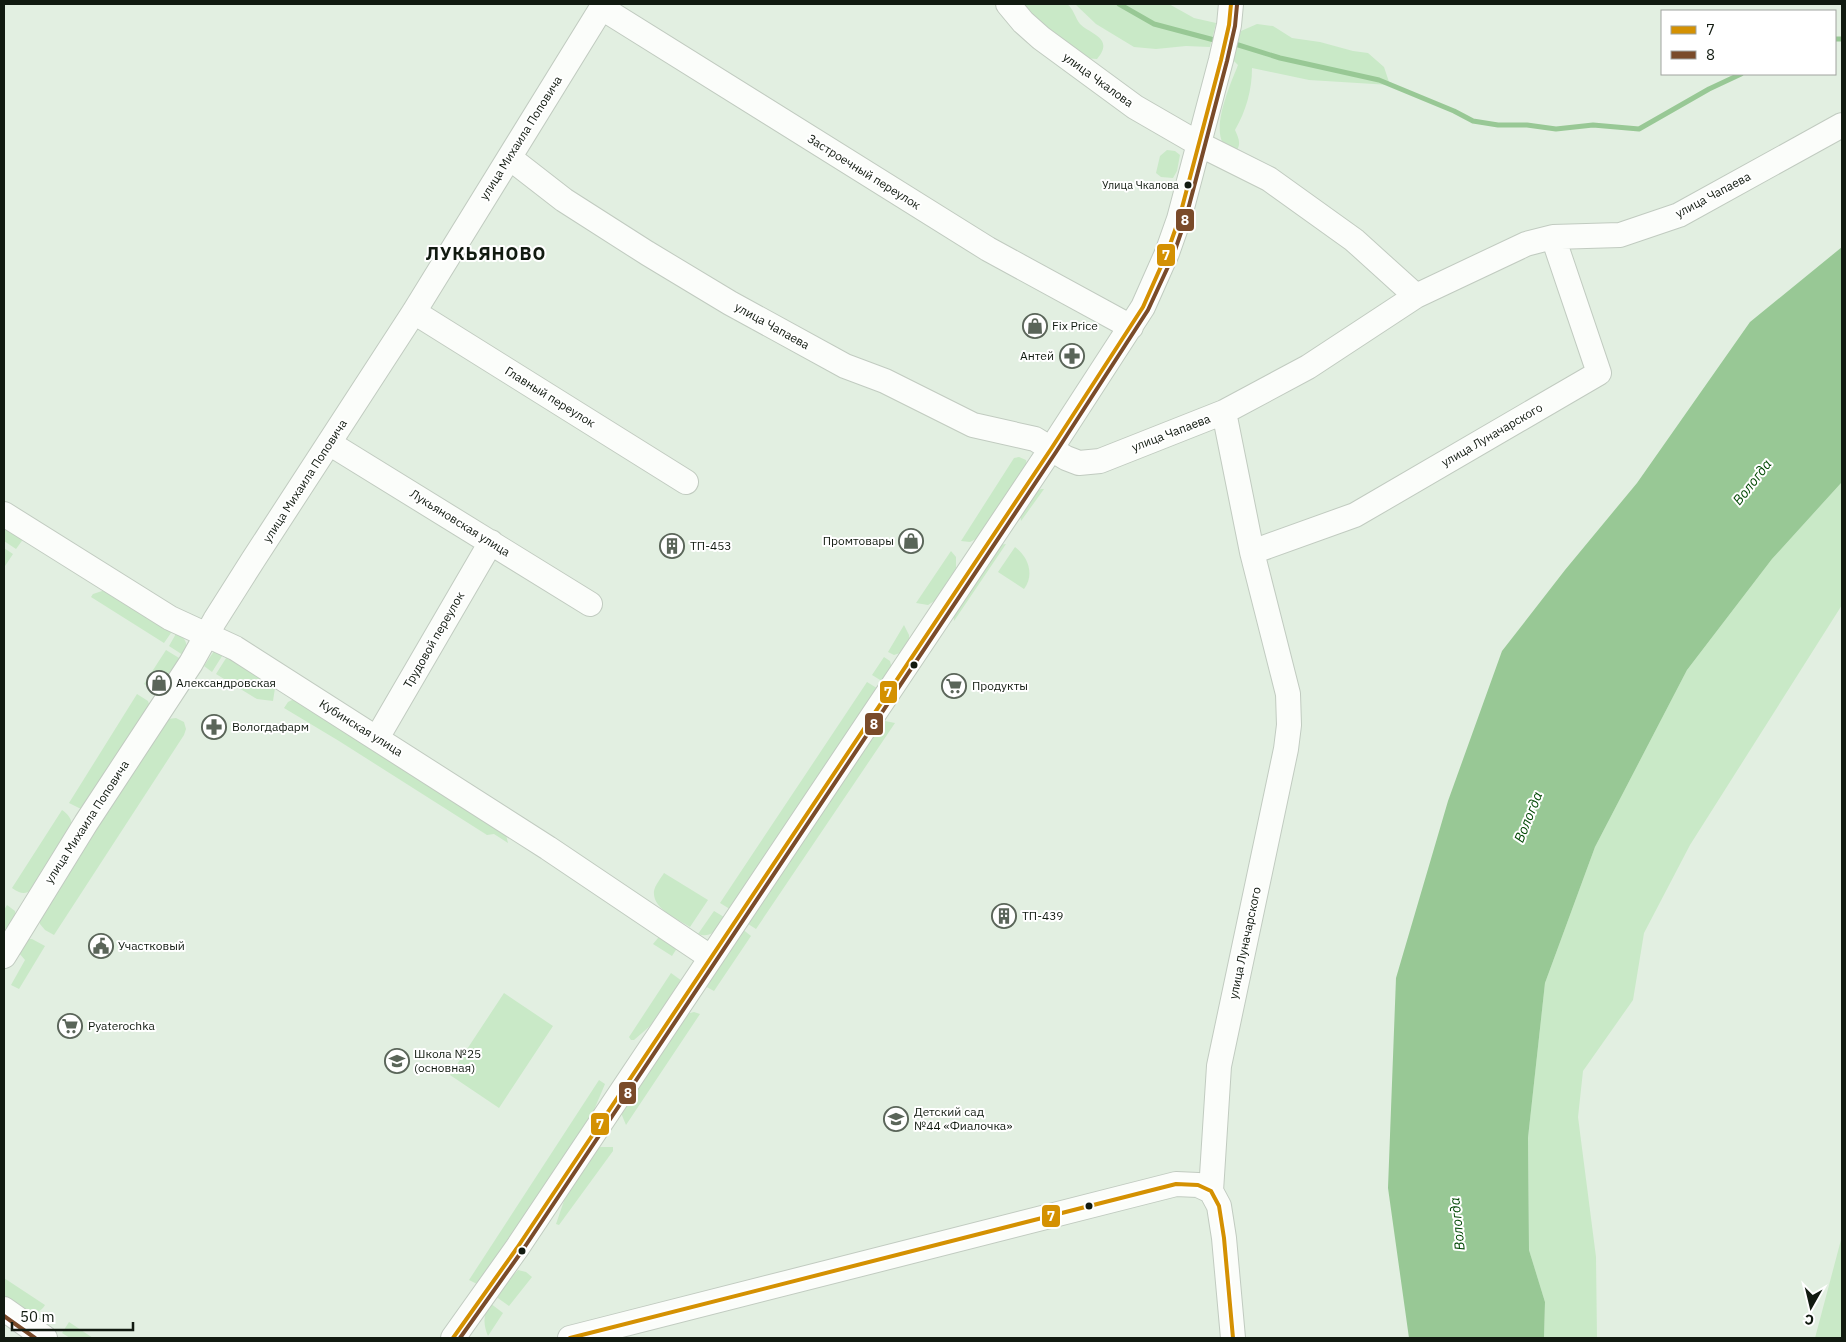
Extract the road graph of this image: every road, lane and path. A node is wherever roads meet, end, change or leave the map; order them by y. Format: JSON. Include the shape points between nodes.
{"nodes":[{"id":1,"x":1008,"y":4,"type":"edge"},
{"id":2,"x":603,"y":6,"type":"edge"},
{"id":3,"x":1230,"y":15,"type":"edge"},
{"id":4,"x":1842,"y":125,"type":"edge"},
{"id":5,"x":1198,"y":144,"type":"junction"},
{"id":6,"x":510,"y":158,"type":"junction"},
{"id":7,"x":1553,"y":236,"type":"junction"},
{"id":8,"x":1416,"y":296,"type":"junction"},
{"id":9,"x":414,"y":312,"type":"junction"},
{"id":10,"x":1131,"y":327,"type":"junction"},
{"id":11,"x":1224,"y":412,"type":"junction"},
{"id":12,"x":329,"y":443,"type":"junction"},
{"id":13,"x":1050,"y":449,"type":"junction"},
{"id":14,"x":686,"y":482,"type":"dead end"},
{"id":15,"x":4,"y":514,"type":"edge"},
{"id":16,"x":491,"y":542,"type":"junction"},
{"id":17,"x":1252,"y":552,"type":"junction"},
{"id":18,"x":590,"y":604,"type":"dead end"},
{"id":19,"x":208,"y":635,"type":"junction"},
{"id":20,"x":377,"y":738,"type":"junction"},
{"id":21,"x":4,"y":956,"type":"edge"},
{"id":22,"x":710,"y":957,"type":"junction"},
{"id":23,"x":1211,"y":1191,"type":"junction"},
{"id":24,"x":4,"y":1309,"type":"edge"},
{"id":25,"x":45,"y":1338,"type":"edge"},
{"id":26,"x":454,"y":1338,"type":"edge"},
{"id":27,"x":570,"y":1338,"type":"edge"},
{"id":28,"x":1233,"y":1338,"type":"edge"}],
"edges":[{"from":1,"to":5,"type":"street","name":"улица Чкалова","via":[[1042,38],[1127,102]]},
{"from":2,"to":6,"type":"street","name":"улица Михаила Поповича"},
{"from":2,"to":10,"type":"street","name":"Застроечный переулок","via":[[988,249]]},
{"from":3,"to":5,"type":"street"},
{"from":4,"to":7,"type":"street","name":"улица Чапаева","via":[[1679,215],[1620,235]]},
{"from":5,"to":8,"type":"street","name":"улица Чкалова","via":[[1269,179],[1354,240]]},
{"from":5,"to":10,"type":"street","via":[[1167,254]]},
{"from":6,"to":9,"type":"street","name":"улица Михаила Поповича"},
{"from":6,"to":13,"type":"street","name":"улица Чапаева","via":[[564,200],[647,253],[845,366],[885,381],[973,425],[1035,439]]},
{"from":7,"to":8,"type":"street","name":"улица Чапаева","via":[[1526,244]]},
{"from":7,"to":17,"type":"street","name":"улица Луначарского","via":[[1599,373],[1355,515]]},
{"from":8,"to":11,"type":"street","name":"улица Чапаева","via":[[1308,367]]},
{"from":9,"to":12,"type":"street","name":"улица Михаила Поповича"},
{"from":9,"to":14,"type":"street","name":"Главный переулок"},
{"from":10,"to":13,"type":"street"},
{"from":11,"to":13,"type":"street","name":"улица Чапаева","via":[[1100,461],[1079,463]]},
{"from":11,"to":17,"type":"street","name":"улица Луначарского"},
{"from":12,"to":16,"type":"street","name":"Лукьяновская улица"},
{"from":12,"to":19,"type":"street","name":"улица Михаила Поповича"},
{"from":13,"to":22,"type":"street"},
{"from":15,"to":19,"type":"street","name":"Кубинская улица","via":[[170,618]]},
{"from":16,"to":18,"type":"street","name":"Лукьяновская улица"},
{"from":16,"to":20,"type":"street","name":"Трудовой переулок"},
{"from":17,"to":23,"type":"street","name":"улица Луначарского","via":[[1288,694],[1289,725],[1219,1066]]},
{"from":19,"to":20,"type":"street","name":"Кубинская улица","via":[[235,648]]},
{"from":19,"to":21,"type":"street","name":"улица Михаила Поповича","via":[[86,822]]},
{"from":20,"to":22,"type":"street","name":"Кубинская улица"},
{"from":22,"to":26,"type":"street"},
{"from":23,"to":27,"type":"street","via":[[1198,1185],[1176,1184]]},
{"from":23,"to":28,"type":"street","name":"улица Луначарского","via":[[1219,1206],[1224,1238]]},
{"from":24,"to":25,"type":"street"}]}
